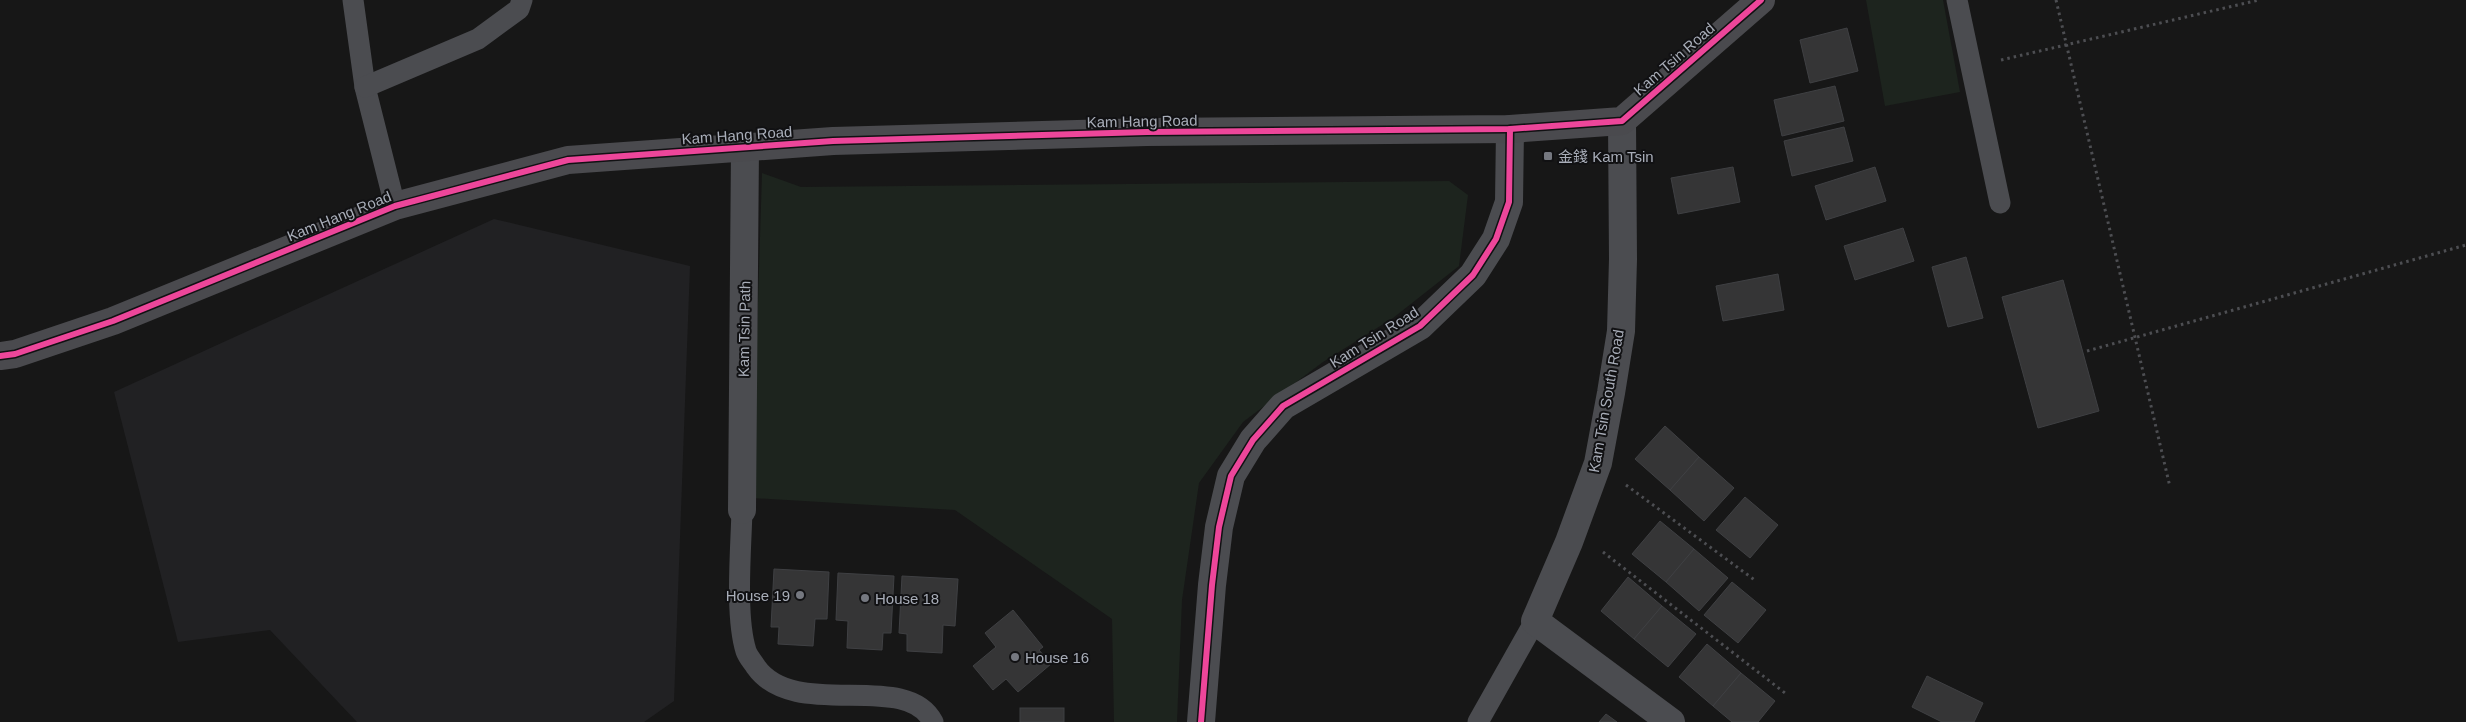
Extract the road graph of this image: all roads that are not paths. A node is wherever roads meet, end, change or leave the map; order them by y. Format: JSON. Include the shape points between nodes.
{"nodes":[{"id":1,"x":354,"y":0,"type":"edge"},
{"id":2,"x":522,"y":0,"type":"edge"},
{"id":3,"x":1760,"y":0,"type":"edge"},
{"id":4,"x":1958,"y":0,"type":"edge"},
{"id":5,"x":365,"y":87,"type":"junction"},
{"id":6,"x":1622,"y":121,"type":"junction"},
{"id":7,"x":1510,"y":129,"type":"junction"},
{"id":8,"x":746,"y":147,"type":"junction"},
{"id":9,"x":2000,"y":203,"type":"dead end"},
{"id":10,"x":396,"y":206,"type":"junction"},
{"id":11,"x":0,"y":356,"type":"edge"},
{"id":12,"x":742,"y":510,"type":"joint"},
{"id":13,"x":1535,"y":620,"type":"junction"},
{"id":14,"x":933,"y":722,"type":"edge"},
{"id":15,"x":1201,"y":722,"type":"edge"},
{"id":16,"x":1478,"y":722,"type":"edge"},
{"id":17,"x":1671,"y":722,"type":"edge"}],
"edges":[{"from":1,"to":5,"type":"lane"},
{"from":2,"to":5,"type":"lane","via":[[519,10],[478,39]]},
{"from":3,"to":6,"type":"street","name":"Kam Tsin Road"},
{"from":4,"to":9,"type":"lane"},
{"from":5,"to":10,"type":"lane"},
{"from":6,"to":7,"type":"street"},
{"from":6,"to":13,"type":"street","name":"Kam Tsin South Road","via":[[1621,331],[1611,393],[1598,463],[1569,542]]},
{"from":7,"to":8,"type":"street","name":"Kam Hang Road","via":[[1147,132],[833,141]]},
{"from":7,"to":15,"type":"street","name":"Kam Tsin Road","via":[[1509,202],[1496,239],[1473,275],[1420,326],[1283,406],[1253,440],[1232,476],[1216,546]]},
{"from":8,"to":10,"type":"street","name":"Kam Hang Road","via":[[568,160]]},
{"from":8,"to":12,"type":"street","name":"Kam Tsin Path"},
{"from":10,"to":11,"type":"street","name":"Kam Hang Road","via":[[113,322]]},
{"from":12,"to":14,"type":"lane","via":[[741,628],[746,653],[761,674],[783,689],[809,694],[886,696],[912,702]]},
{"from":13,"to":16,"type":"lane"},
{"from":13,"to":17,"type":"street"}]}
